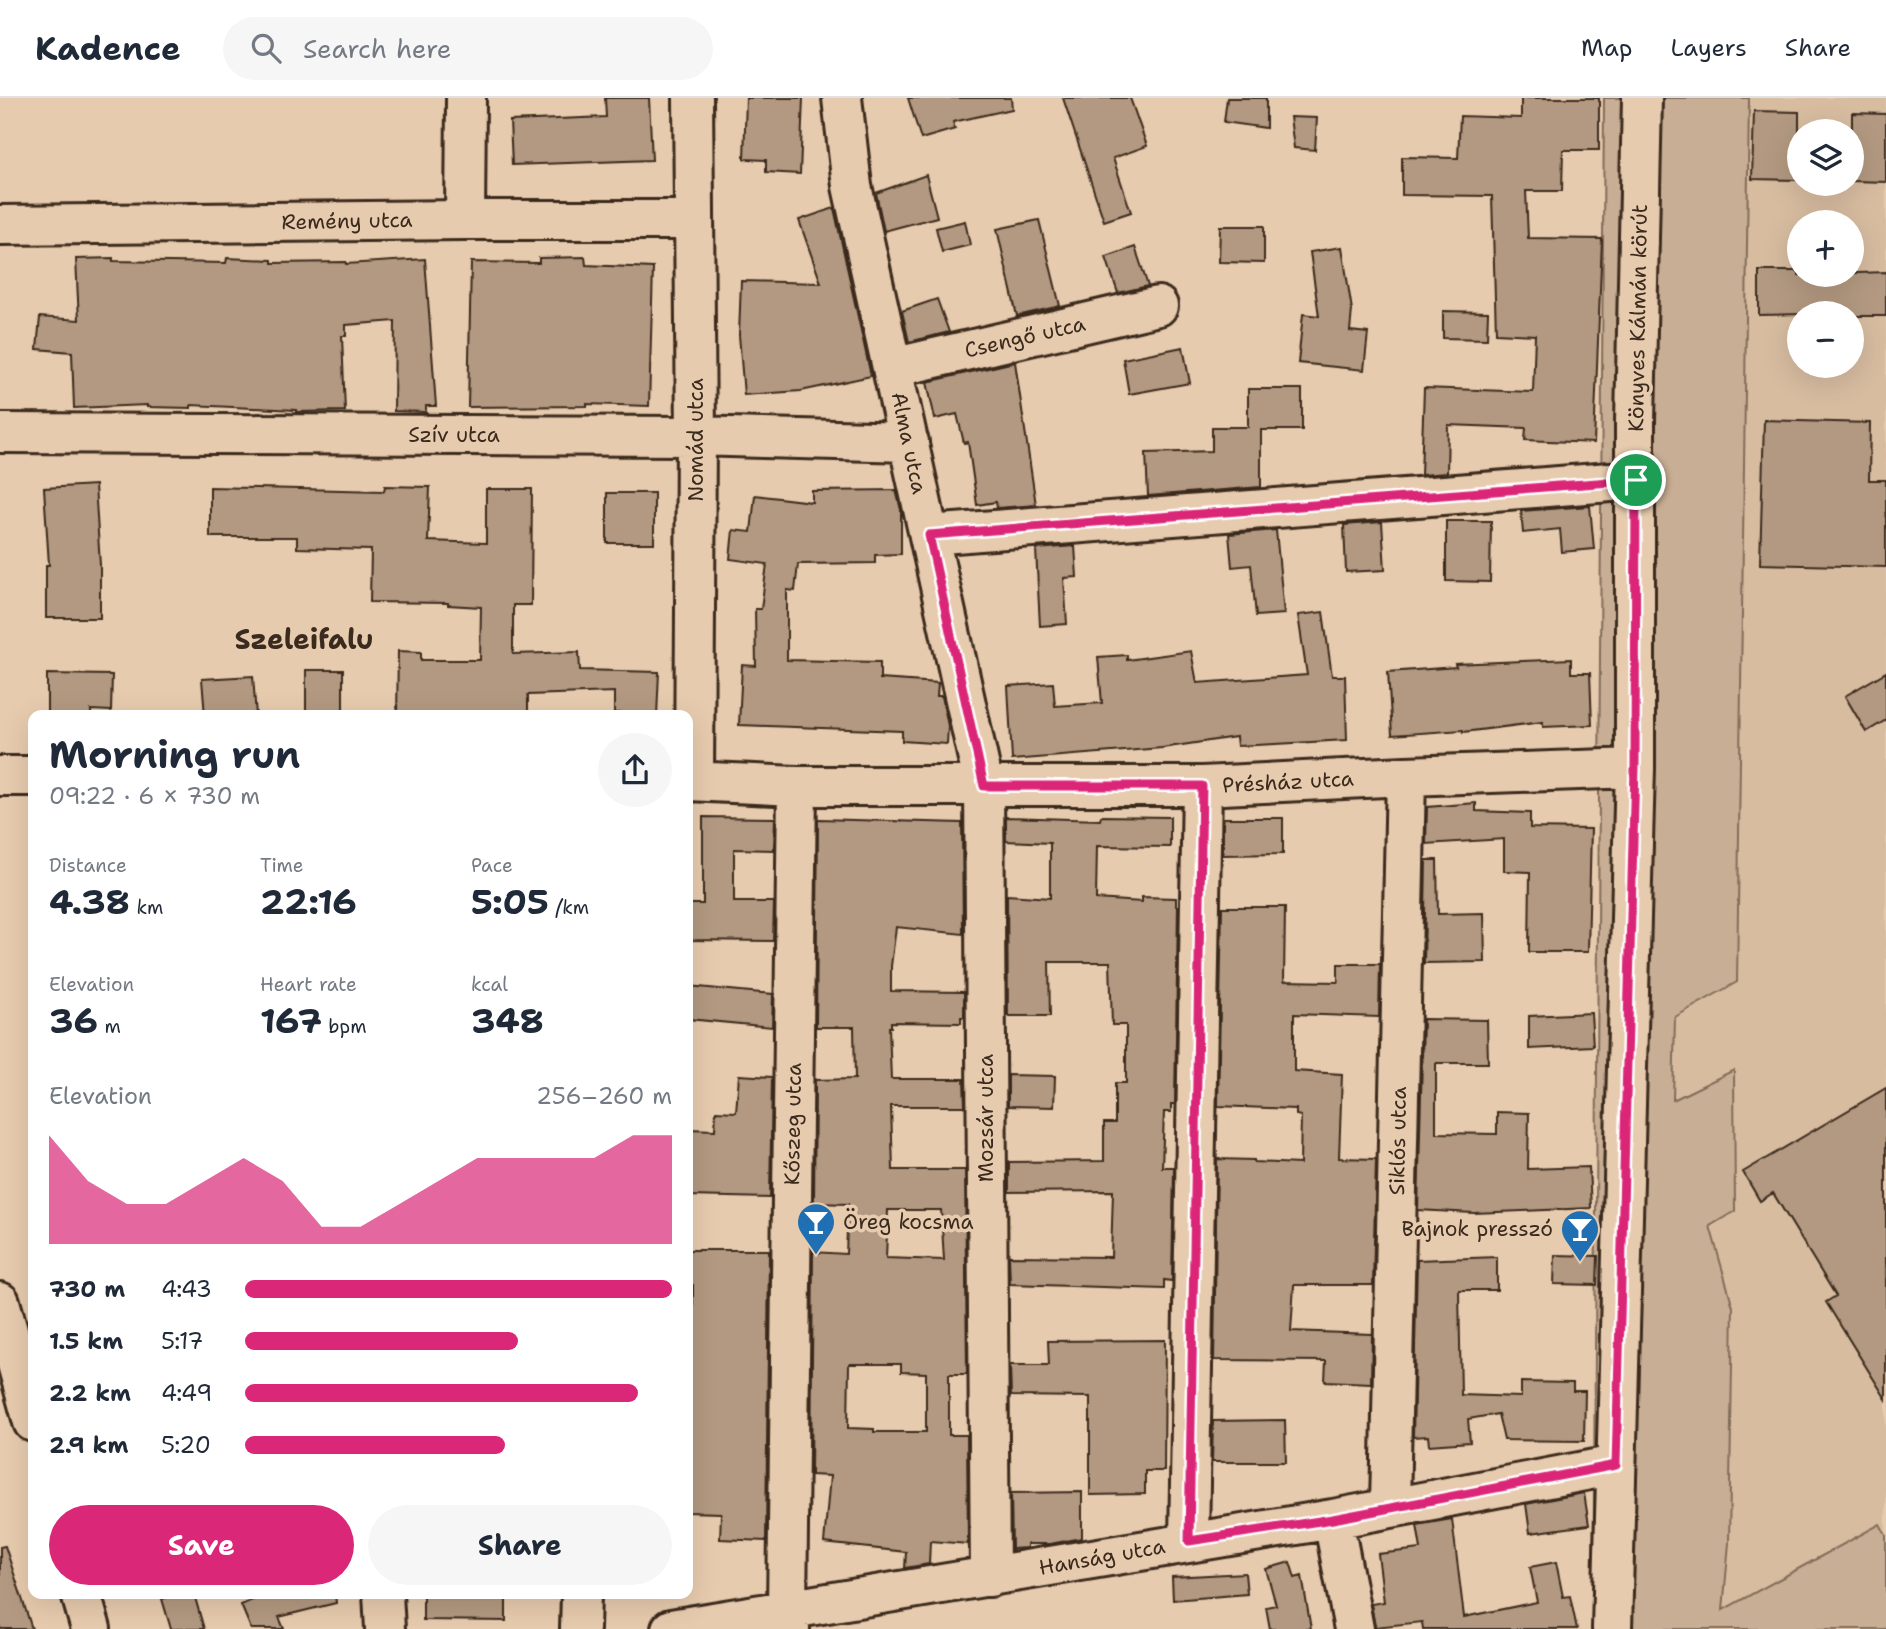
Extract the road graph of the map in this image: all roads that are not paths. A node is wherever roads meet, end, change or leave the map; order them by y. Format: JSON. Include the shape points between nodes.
{"nodes":[{"id":1,"x":466,"y":98,"type":"edge"},
{"id":2,"x":692,"y":98,"type":"edge"},
{"id":3,"x":842,"y":98,"type":"edge"},
{"id":4,"x":1642,"y":98,"type":"edge"},
{"id":5,"x":465,"y":220,"type":"junction"},
{"id":6,"x":694,"y":220,"type":"junction"},
{"id":7,"x":0,"y":225,"type":"edge"},
{"id":8,"x":1158,"y":306,"type":"dead end"},
{"id":9,"x":892,"y":368,"type":"junction"},
{"id":10,"x":0,"y":433,"type":"edge"},
{"id":11,"x":696,"y":436,"type":"junction"},
{"id":12,"x":909,"y":442,"type":"junction"},
{"id":13,"x":1636,"y":480,"type":"junction"},
{"id":14,"x":929,"y":535,"type":"junction"},
{"id":15,"x":692,"y":710,"type":"edge"},
{"id":16,"x":1635,"y":768,"type":"junction"},
{"id":17,"x":0,"y":776,"type":"edge"},
{"id":18,"x":28,"y":776,"type":"edge"},
{"id":19,"x":1406,"y":776,"type":"junction"},
{"id":20,"x":693,"y":781,"type":"edge"},
{"id":21,"x":797,"y":786,"type":"junction"},
{"id":22,"x":984,"y":786,"type":"junction"},
{"id":23,"x":1202,"y":786,"type":"junction"},
{"id":24,"x":0,"y":1302,"type":"edge"},
{"id":25,"x":28,"y":1404,"type":"edge"},
{"id":26,"x":1616,"y":1465,"type":"junction"},
{"id":27,"x":1390,"y":1506,"type":"junction"},
{"id":28,"x":1333,"y":1519,"type":"junction"},
{"id":29,"x":1189,"y":1541,"type":"junction"},
{"id":30,"x":990,"y":1577,"type":"junction"},
{"id":31,"x":82,"y":1599,"type":"edge"},
{"id":32,"x":383,"y":1599,"type":"edge"},
{"id":33,"x":581,"y":1599,"type":"edge"},
{"id":34,"x":788,"y":1620,"type":"edge"},
{"id":35,"x":91,"y":1629,"type":"edge"},
{"id":36,"x":385,"y":1629,"type":"edge"},
{"id":37,"x":580,"y":1629,"type":"edge"},
{"id":38,"x":671,"y":1629,"type":"edge"},
{"id":39,"x":1354,"y":1629,"type":"edge"},
{"id":40,"x":1612,"y":1629,"type":"edge"}],
"edges":[{"from":1,"to":5,"type":"street"},
{"from":2,"to":6,"type":"street","name":"Nomád utca"},
{"from":3,"to":9,"type":"street","name":"Alma utca","via":[[852,186]]},
{"from":4,"to":13,"type":"street","name":"Könyves Kálmán körút"},
{"from":5,"to":6,"type":"street","name":"Remény utca"},
{"from":5,"to":7,"type":"street","name":"Remény utca"},
{"from":6,"to":11,"type":"street","name":"Nomád utca"},
{"from":8,"to":9,"type":"street","name":"Csengő utca"},
{"from":9,"to":12,"type":"street","name":"Alma utca"},
{"from":10,"to":11,"type":"street","name":"Szív utca"},
{"from":11,"to":12,"type":"street","name":"Szív utca"},
{"from":11,"to":15,"type":"street","name":"Nomád utca"},
{"from":12,"to":14,"type":"street","name":"Alma utca"},
{"from":13,"to":14,"type":"street"},
{"from":13,"to":16,"type":"street","name":"Könyves Kálmán körút"},
{"from":14,"to":22,"type":"street","name":"Alma utca"},
{"from":16,"to":19,"type":"street","name":"Présház utca"},
{"from":16,"to":26,"type":"street","name":"Könyves Kálmán körút"},
{"from":17,"to":18,"type":"street"},
{"from":19,"to":23,"type":"street","name":"Présház utca"},
{"from":19,"to":27,"type":"street","name":"Siklós utca"},
{"from":20,"to":21,"type":"street","name":"Présház utca"},
{"from":21,"to":22,"type":"street","name":"Présház utca"},
{"from":21,"to":34,"type":"street","name":"Kőszeg utca"},
{"from":22,"to":23,"type":"street","name":"Présház utca"},
{"from":22,"to":30,"type":"street","name":"Mozsár utca"},
{"from":23,"to":29,"type":"street"},
{"from":24,"to":25,"type":"street"},
{"from":26,"to":27,"type":"street","name":"Hanság utca"},
{"from":26,"to":40,"type":"street","name":"Könyves Kálmán körút"},
{"from":27,"to":28,"type":"street","name":"Hanság utca"},
{"from":28,"to":29,"type":"street","name":"Hanság utca"},
{"from":28,"to":39,"type":"street"},
{"from":29,"to":30,"type":"street","name":"Hanság utca"},
{"from":30,"to":34,"type":"street","name":"Hanság utca"},
{"from":31,"to":35,"type":"street"},
{"from":32,"to":36,"type":"street"},
{"from":33,"to":37,"type":"street"},
{"from":34,"to":38,"type":"street","name":"Hanság utca"}]}
